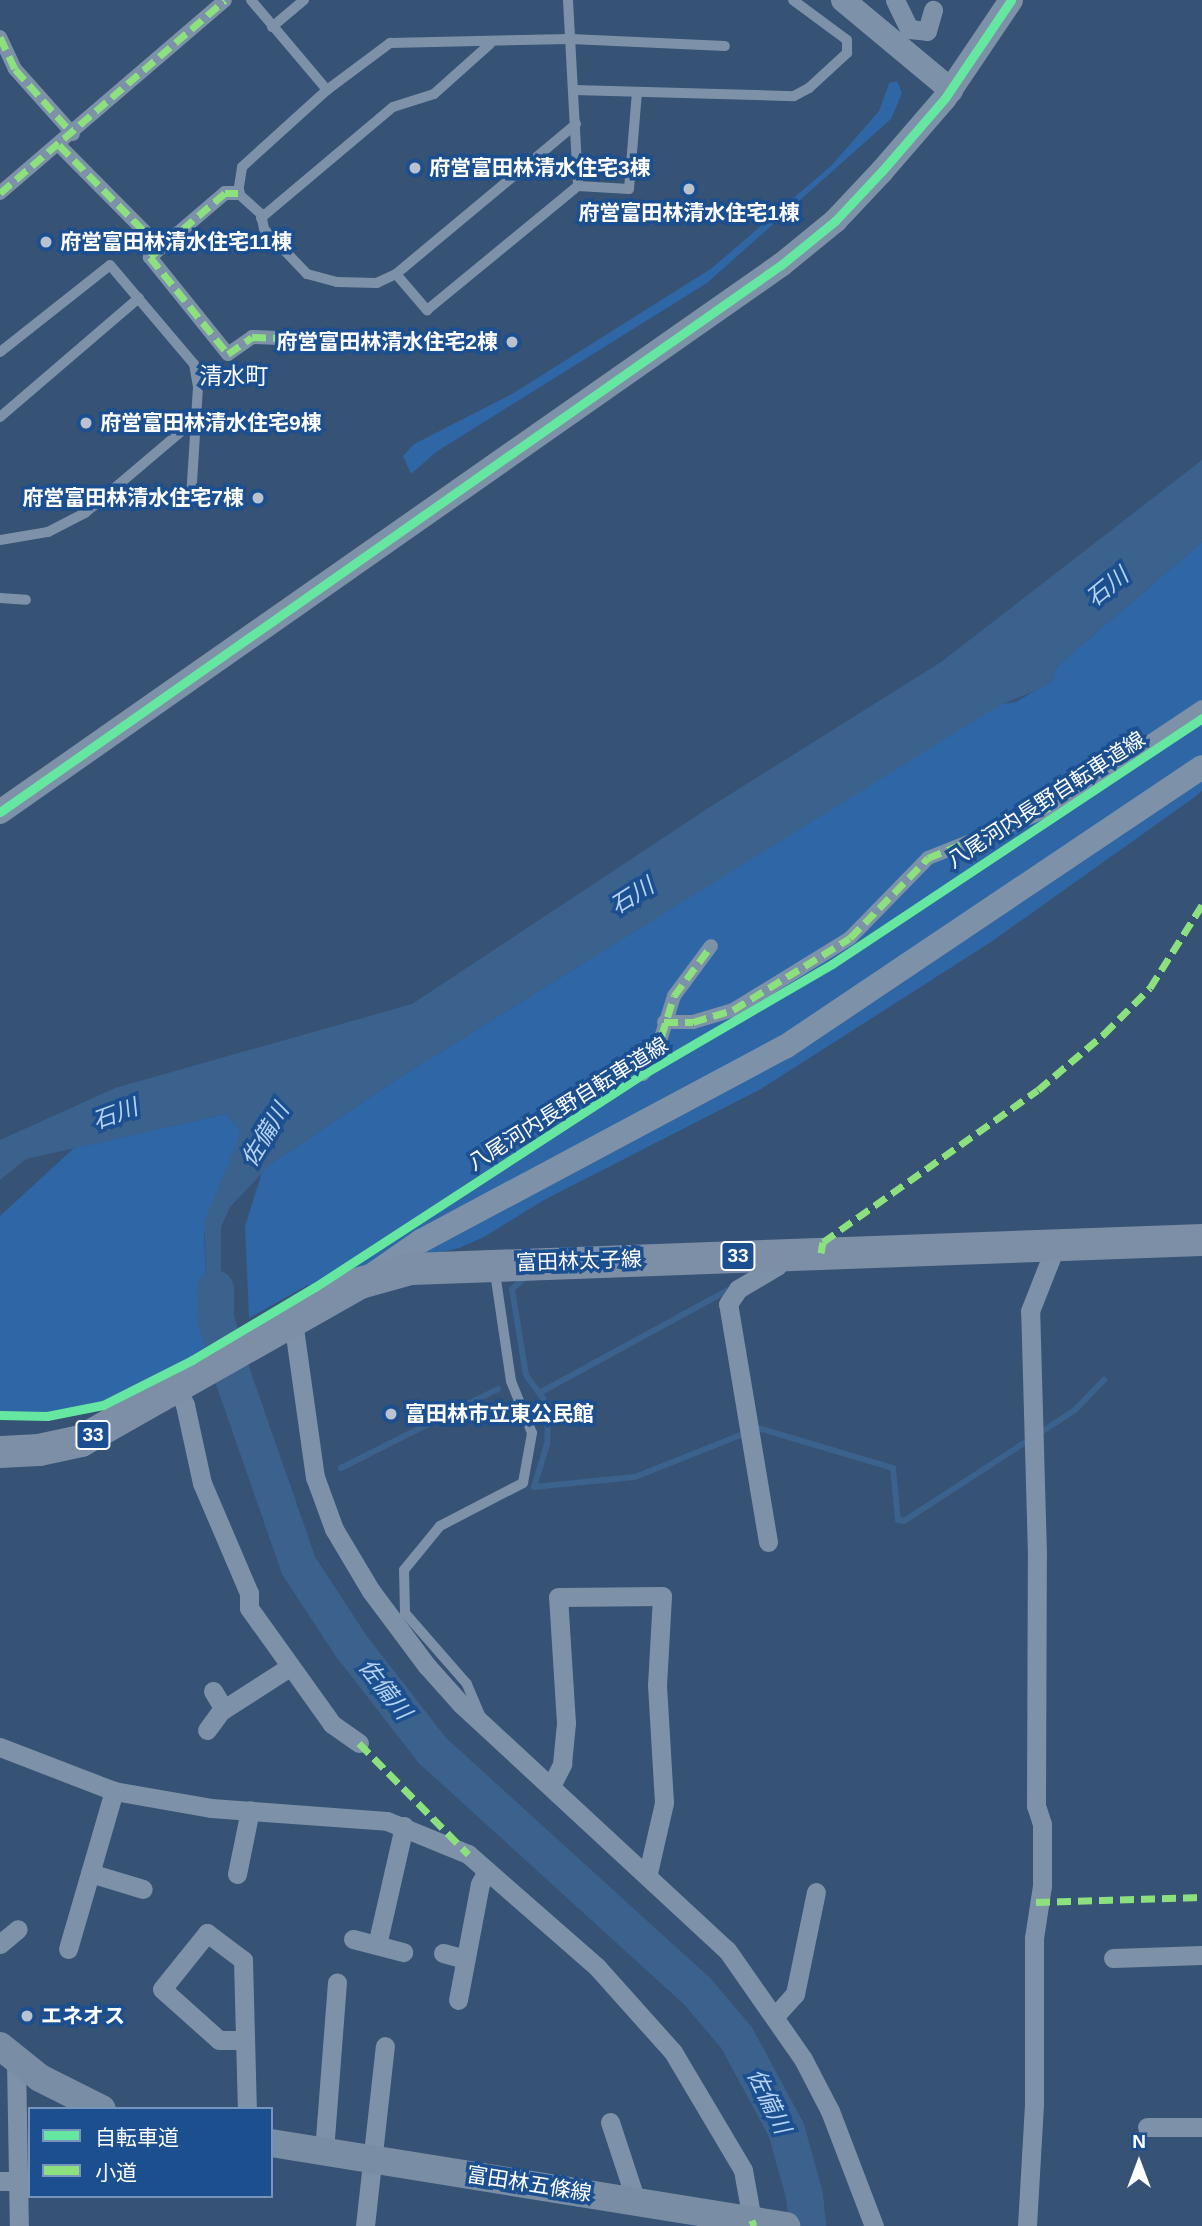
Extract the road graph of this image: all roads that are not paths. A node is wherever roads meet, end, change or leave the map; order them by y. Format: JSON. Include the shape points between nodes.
{"nodes":[{"id":1,"x":225,"y":0,"type":"edge"},
{"id":2,"x":251,"y":0,"type":"edge"},
{"id":3,"x":304,"y":0,"type":"edge"},
{"id":4,"x":568,"y":0,"type":"edge"},
{"id":5,"x":793,"y":0,"type":"edge"},
{"id":6,"x":843,"y":0,"type":"edge"},
{"id":7,"x":895,"y":0,"type":"edge"},
{"id":8,"x":1012,"y":0,"type":"edge"},
{"id":9,"x":933,"y":10,"type":"dead end"},
{"id":10,"x":272,"y":27,"type":"junction"},
{"id":11,"x":0,"y":37,"type":"edge"},
{"id":12,"x":571,"y":39,"type":"junction"},
{"id":13,"x":490,"y":44,"type":"junction"},
{"id":14,"x":725,"y":46,"type":"dead end"},
{"id":15,"x":327,"y":90,"type":"junction"},
{"id":16,"x":574,"y":90,"type":"junction"},
{"id":17,"x":951,"y":90,"type":"junction"},
{"id":18,"x":637,"y":92,"type":"junction"},
{"id":19,"x":576,"y":124,"type":"junction"},
{"id":20,"x":73,"y":134,"type":"junction"},
{"id":21,"x":59,"y":145,"type":"junction"},
{"id":22,"x":578,"y":186,"type":"junction"},
{"id":23,"x":0,"y":193,"type":"edge"},
{"id":24,"x":238,"y":193,"type":"junction"},
{"id":25,"x":261,"y":218,"type":"junction"},
{"id":26,"x":159,"y":246,"type":"junction"},
{"id":27,"x":396,"y":274,"type":"junction"},
{"id":28,"x":139,"y":298,"type":"junction"},
{"id":29,"x":280,"y":338,"type":"dead end"},
{"id":30,"x":0,"y":352,"type":"edge"},
{"id":31,"x":0,"y":417,"type":"edge"},
{"id":32,"x":196,"y":419,"type":"junction"},
{"id":33,"x":111,"y":493,"type":"junction"},
{"id":34,"x":0,"y":540,"type":"edge"},
{"id":35,"x":0,"y":598,"type":"edge"},
{"id":36,"x":26,"y":600,"type":"dead end"},
{"id":37,"x":1202,"y":707,"type":"edge"},
{"id":38,"x":1202,"y":767,"type":"edge"},
{"id":39,"x":0,"y":812,"type":"edge"},
{"id":40,"x":711,"y":946,"type":"dead end"},
{"id":41,"x":664,"y":1022,"type":"junction"},
{"id":42,"x":643,"y":1074,"type":"dead end"},
{"id":43,"x":1202,"y":1240,"type":"edge"},
{"id":44,"x":1055,"y":1245,"type":"junction"},
{"id":45,"x":778,"y":1254,"type":"junction"},
{"id":46,"x":493,"y":1264,"type":"junction"},
{"id":47,"x":360,"y":1283,"type":"junction"},
{"id":48,"x":290,"y":1323,"type":"junction"},
{"id":49,"x":184,"y":1385,"type":"junction"},
{"id":50,"x":0,"y":1452,"type":"edge"},
{"id":51,"x":768,"y":1542,"type":"dead end"},
{"id":52,"x":288,"y":1668,"type":"junction"},
{"id":53,"x":213,"y":1691,"type":"dead end"},
{"id":54,"x":224,"y":1709,"type":"junction"},
{"id":55,"x":486,"y":1727,"type":"junction"},
{"id":56,"x":207,"y":1730,"type":"dead end"},
{"id":57,"x":359,"y":1743,"type":"dead end"},
{"id":58,"x":0,"y":1747,"type":"edge"},
{"id":59,"x":551,"y":1786,"type":"junction"},
{"id":60,"x":114,"y":1791,"type":"junction"},
{"id":61,"x":250,"y":1810,"type":"junction"},
{"id":62,"x":404,"y":1826,"type":"junction"},
{"id":63,"x":487,"y":1871,"type":"junction"},
{"id":64,"x":90,"y":1873,"type":"junction"},
{"id":65,"x":648,"y":1873,"type":"junction"},
{"id":66,"x":237,"y":1874,"type":"dead end"},
{"id":67,"x":143,"y":1889,"type":"dead end"},
{"id":68,"x":816,"y":1892,"type":"dead end"},
{"id":69,"x":18,"y":1929,"type":"dead end"},
{"id":70,"x":353,"y":1939,"type":"dead end"},
{"id":71,"x":0,"y":1944,"type":"edge"},
{"id":72,"x":377,"y":1945,"type":"junction"},
{"id":73,"x":68,"y":1949,"type":"dead end"},
{"id":74,"x":403,"y":1952,"type":"dead end"},
{"id":75,"x":443,"y":1954,"type":"dead end"},
{"id":76,"x":1202,"y":1955,"type":"edge"},
{"id":77,"x":1113,"y":1958,"type":"dead end"},
{"id":78,"x":466,"y":1959,"type":"junction"},
{"id":79,"x":337,"y":1983,"type":"dead end"},
{"id":80,"x":458,"y":2000,"type":"dead end"},
{"id":81,"x":776,"y":2015,"type":"junction"},
{"id":82,"x":245,"y":2040,"type":"junction"},
{"id":83,"x":385,"y":2046,"type":"dead end"},
{"id":84,"x":8,"y":2054,"type":"edge"},
{"id":85,"x":97,"y":2107,"type":"edge"},
{"id":86,"x":247,"y":2107,"type":"edge"},
{"id":87,"x":610,"y":2122,"type":"dead end"},
{"id":88,"x":1147,"y":2127,"type":"dead end"},
{"id":89,"x":1202,"y":2127,"type":"edge"},
{"id":90,"x":273,"y":2143,"type":"edge"},
{"id":91,"x":324,"y":2151,"type":"junction"},
{"id":92,"x":372,"y":2159,"type":"junction"},
{"id":93,"x":9,"y":2181,"type":"edge"},
{"id":94,"x":636,"y":2201,"type":"junction"},
{"id":95,"x":766,"y":2223,"type":"edge"},
{"id":96,"x":19,"y":2226,"type":"edge"},
{"id":97,"x":365,"y":2226,"type":"edge"},
{"id":98,"x":874,"y":2226,"type":"edge"},
{"id":99,"x":1027,"y":2226,"type":"edge"}],
"edges":[{"from":1,"to":20,"type":"street"},
{"from":2,"to":10,"type":"lane"},
{"from":3,"to":10,"type":"lane"},
{"from":4,"to":12,"type":"lane"},
{"from":5,"to":18,"type":"lane","via":[[847,40],[847,53],[809,88],[794,96]]},
{"from":6,"to":17,"type":"street"},
{"from":7,"to":9,"type":"street","via":[[909,29],[927,31]]},
{"from":8,"to":17,"type":"street"},
{"from":10,"to":15,"type":"lane"},
{"from":11,"to":20,"type":"street","via":[[15,69]]},
{"from":12,"to":13,"type":"lane"},
{"from":12,"to":14,"type":"lane"},
{"from":12,"to":16,"type":"lane"},
{"from":13,"to":15,"type":"lane","via":[[390,43]]},
{"from":13,"to":25,"type":"lane","via":[[434,94],[393,107]]},
{"from":15,"to":24,"type":"lane","via":[[242,167]]},
{"from":16,"to":18,"type":"lane"},
{"from":16,"to":19,"type":"lane"},
{"from":17,"to":39,"type":"street","via":[[844,211],[781,265]]},
{"from":18,"to":22,"type":"lane","via":[[629,189]]},
{"from":19,"to":22,"type":"lane"},
{"from":19,"to":27,"type":"lane"},
{"from":20,"to":21,"type":"street"},
{"from":21,"to":23,"type":"street"},
{"from":21,"to":26,"type":"street"},
{"from":22,"to":27,"type":"lane","via":[[427,310]]},
{"from":24,"to":25,"type":"lane"},
{"from":24,"to":26,"type":"street","via":[[225,193]]},
{"from":25,"to":27,"type":"lane","via":[[264,229],[307,274],[337,282],[377,283]]},
{"from":26,"to":29,"type":"street","via":[[150,257],[228,354],[252,337]]},
{"from":28,"to":30,"type":"lane","via":[[110,264]]},
{"from":28,"to":31,"type":"lane"},
{"from":28,"to":32,"type":"lane","via":[[194,364]]},
{"from":32,"to":33,"type":"lane"},
{"from":32,"to":33,"type":"lane","via":[[191,497]]},
{"from":33,"to":34,"type":"lane","via":[[48,532]]},
{"from":35,"to":36,"type":"lane"},
{"from":37,"to":41,"type":"street","via":[[1046,811],[928,858],[850,938],[733,1010],[693,1022]]},
{"from":38,"to":47,"type":"street","via":[[785,1047],[421,1241]]},
{"from":40,"to":41,"type":"street","via":[[686,974]]},
{"from":41,"to":42,"type":"street","via":[[656,1056]]},
{"from":43,"to":44,"type":"main road","name":"富田林太子線","number":"33"},
{"from":44,"to":45,"type":"main road","name":"富田林太子線","number":"33"},
{"from":44,"to":99,"type":"street","via":[[1030,1311],[1037,1503],[1036,1806],[1042,1824],[1042,1886],[1034,1938],[1034,2104]]},
{"from":45,"to":46,"type":"main road","name":"富田林太子線","number":"33"},
{"from":45,"to":51,"type":"street","via":[[777,1266],[738,1289],[728,1304]]},
{"from":46,"to":47,"type":"main road","name":"富田林太子線","number":"33","via":[[411,1269]]},
{"from":46,"to":55,"type":"lane","via":[[511,1381],[532,1433],[523,1483],[440,1526],[404,1570],[405,1613],[467,1684]]},
{"from":47,"to":48,"type":"main road","name":"富田林太子線","number":"33"},
{"from":48,"to":49,"type":"main road","name":"富田林太子線","number":"33"},
{"from":48,"to":55,"type":"street","via":[[315,1477],[334,1528],[393,1624]]},
{"from":49,"to":50,"type":"main road","name":"富田林太子線","number":"33","via":[[81,1441]]},
{"from":49,"to":52,"type":"street","via":[[198,1470],[249,1593],[249,1608]]},
{"from":52,"to":54,"type":"street"},
{"from":52,"to":57,"type":"street","via":[[332,1724]]},
{"from":53,"to":54,"type":"street"},
{"from":54,"to":56,"type":"street"},
{"from":55,"to":59,"type":"street"},
{"from":58,"to":60,"type":"street"},
{"from":59,"to":65,"type":"street"},
{"from":59,"to":65,"type":"street","via":[[562,1764],[566,1723],[558,1597],[662,1596],[657,1685],[664,1803]]},
{"from":60,"to":61,"type":"street"},
{"from":60,"to":64,"type":"street"},
{"from":61,"to":62,"type":"street","via":[[336,1815]]},
{"from":61,"to":66,"type":"street"},
{"from":62,"to":63,"type":"street","via":[[468,1854]]},
{"from":62,"to":72,"type":"street"},
{"from":63,"to":78,"type":"street","via":[[480,1884]]},
{"from":63,"to":95,"type":"street","via":[[597,1967],[673,2052],[743,2170]]},
{"from":64,"to":67,"type":"street"},
{"from":64,"to":73,"type":"street"},
{"from":65,"to":81,"type":"street","via":[[727,1950]]},
{"from":68,"to":81,"type":"street","via":[[795,1994]]},
{"from":69,"to":71,"type":"street"},
{"from":70,"to":72,"type":"street"},
{"from":72,"to":74,"type":"street"},
{"from":75,"to":78,"type":"street"},
{"from":76,"to":77,"type":"street"},
{"from":78,"to":80,"type":"street"},
{"from":79,"to":91,"type":"street"},
{"from":81,"to":98,"type":"street","via":[[830,2111]]},
{"from":82,"to":82,"type":"street","via":[[243,1960],[207,1933],[162,1989],[219,2040]]},
{"from":82,"to":86,"type":"street"},
{"from":83,"to":92,"type":"street"},
{"from":84,"to":85,"type":"main road","via":[[61,2091]]},
{"from":84,"to":93,"type":"street"},
{"from":87,"to":94,"type":"street"},
{"from":88,"to":89,"type":"street"},
{"from":90,"to":91,"type":"main road","name":"富田林五條線"},
{"from":91,"to":92,"type":"main road","name":"富田林五條線"},
{"from":92,"to":94,"type":"main road","name":"富田林五條線"},
{"from":92,"to":97,"type":"street"},
{"from":93,"to":96,"type":"street"},
{"from":94,"to":95,"type":"main road","name":"富田林五條線"}]}
